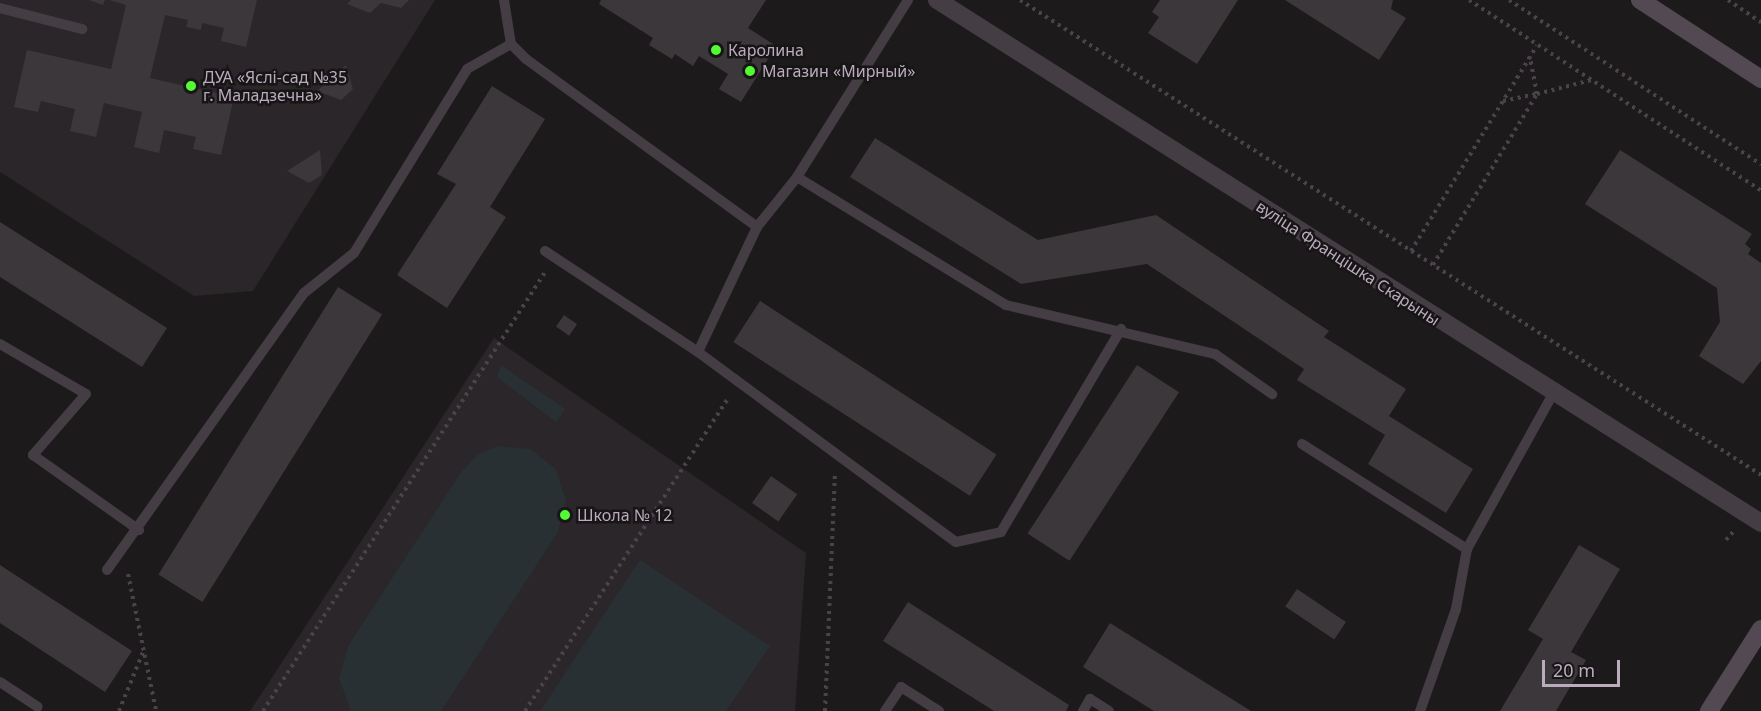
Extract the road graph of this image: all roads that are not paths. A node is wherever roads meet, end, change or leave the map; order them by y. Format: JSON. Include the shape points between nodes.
{"nodes":[{"id":1,"x":504,"y":0,"type":"edge"},
{"id":2,"x":908,"y":0,"type":"edge"},
{"id":3,"x":937,"y":0,"type":"edge"},
{"id":4,"x":1640,"y":0,"type":"edge"},
{"id":5,"x":0,"y":8,"type":"edge"},
{"id":6,"x":82,"y":29,"type":"dead end"},
{"id":7,"x":511,"y":44,"type":"junction"},
{"id":8,"x":1761,"y":79,"type":"edge"},
{"id":9,"x":797,"y":177,"type":"junction"},
{"id":10,"x":757,"y":227,"type":"junction"},
{"id":11,"x":550,"y":254,"type":"road end"},
{"id":12,"x":1121,"y":329,"type":"junction"},
{"id":13,"x":0,"y":344,"type":"edge"},
{"id":14,"x":698,"y":352,"type":"junction"},
{"id":15,"x":1272,"y":394,"type":"dead end"},
{"id":16,"x":1553,"y":394,"type":"junction"},
{"id":17,"x":1302,"y":444,"type":"dead end"},
{"id":18,"x":1761,"y":523,"type":"edge"},
{"id":19,"x":139,"y":530,"type":"junction"},
{"id":20,"x":1467,"y":549,"type":"junction"},
{"id":21,"x":107,"y":570,"type":"dead end"},
{"id":22,"x":1761,"y":629,"type":"edge"},
{"id":23,"x":0,"y":682,"type":"edge"},
{"id":24,"x":38,"y":707,"type":"dead end"},
{"id":25,"x":885,"y":711,"type":"edge"},
{"id":26,"x":939,"y":711,"type":"edge"},
{"id":27,"x":1083,"y":711,"type":"edge"},
{"id":28,"x":1109,"y":711,"type":"edge"},
{"id":29,"x":1420,"y":711,"type":"edge"},
{"id":30,"x":1709,"y":711,"type":"edge"}],
"edges":[{"from":1,"to":7,"type":"lane"},
{"from":2,"to":9,"type":"lane"},
{"from":3,"to":16,"type":"street","name":"вуліца Францішка Скарыны"},
{"from":4,"to":8,"type":"main road"},
{"from":5,"to":6,"type":"lane"},
{"from":7,"to":10,"type":"lane"},
{"from":7,"to":19,"type":"lane","via":[[467,69],[354,253],[304,292]]},
{"from":9,"to":10,"type":"lane"},
{"from":9,"to":12,"type":"lane","via":[[1006,305]]},
{"from":10,"to":14,"type":"lane"},
{"from":11,"to":14,"type":"lane"},
{"from":12,"to":14,"type":"lane","via":[[1001,532],[956,542]]},
{"from":12,"to":15,"type":"lane","via":[[1215,354]]},
{"from":13,"to":19,"type":"lane","via":[[86,394],[33,455]]},
{"from":16,"to":18,"type":"street","name":"вуліца Францішка Скарыны"},
{"from":16,"to":20,"type":"lane"},
{"from":17,"to":20,"type":"lane"},
{"from":19,"to":21,"type":"lane"},
{"from":20,"to":29,"type":"lane","via":[[1456,609]]},
{"from":22,"to":30,"type":"main road"},
{"from":23,"to":24,"type":"lane"},
{"from":25,"to":26,"type":"lane","via":[[901,687]]},
{"from":27,"to":28,"type":"lane","via":[[1090,699]]}]}
